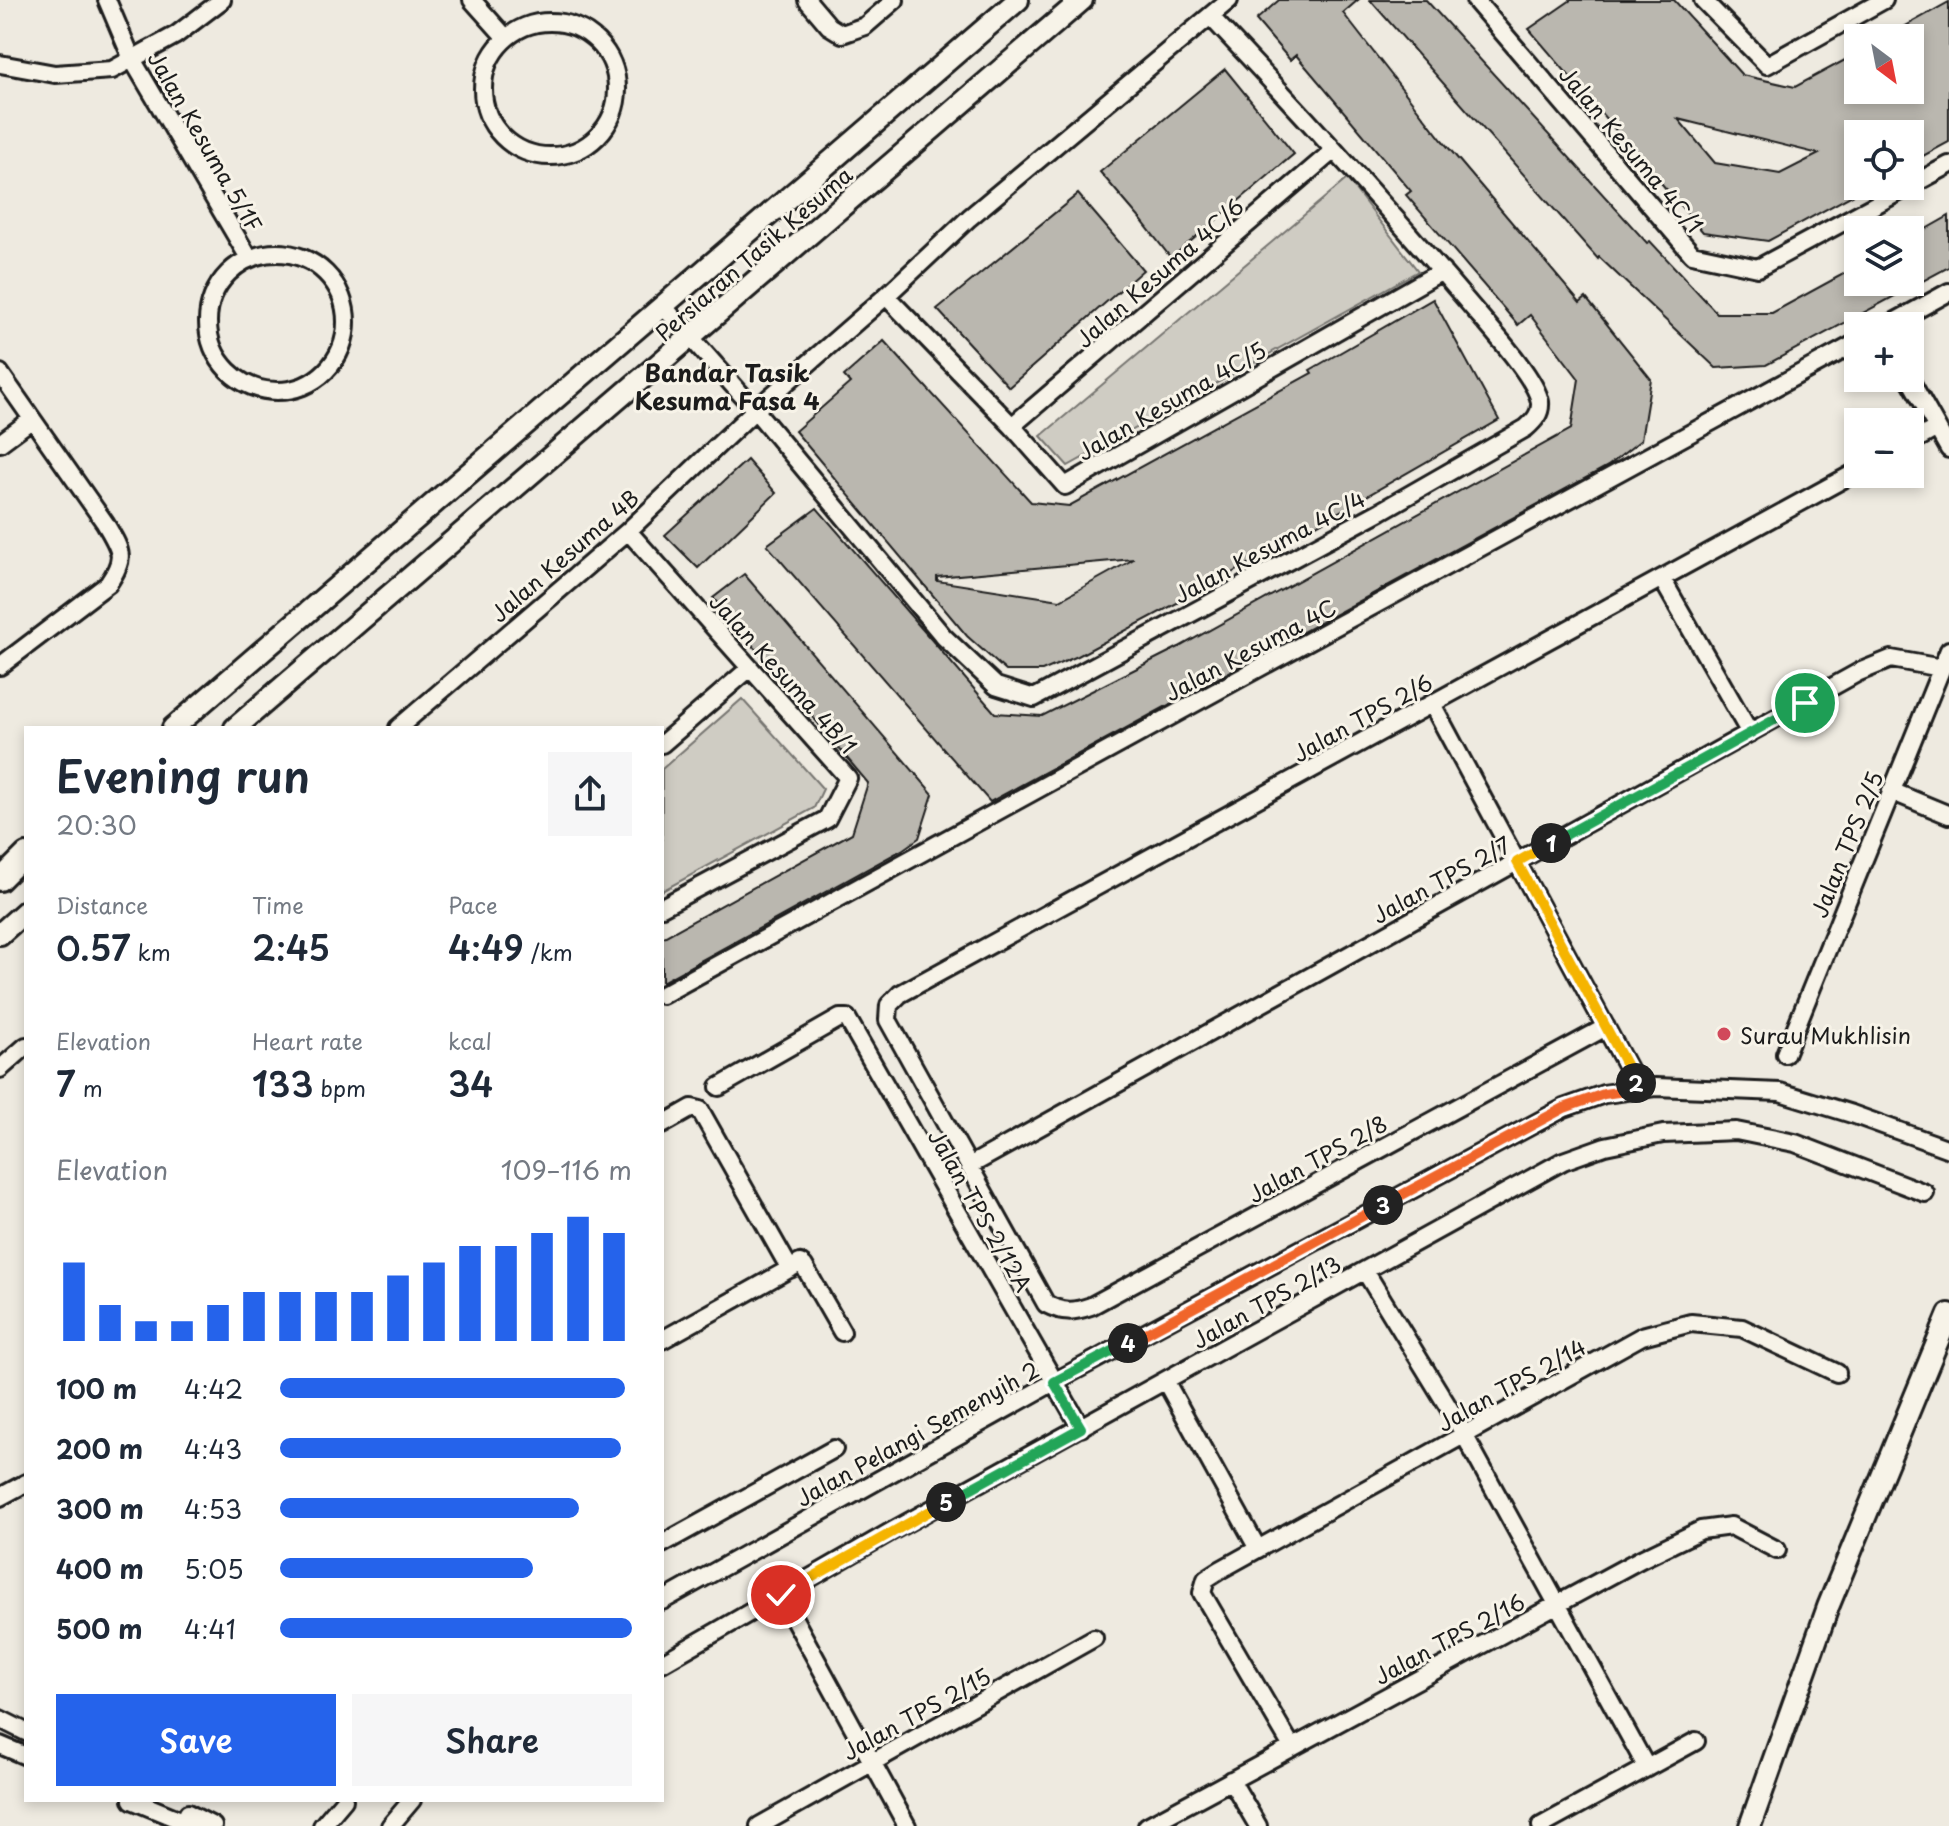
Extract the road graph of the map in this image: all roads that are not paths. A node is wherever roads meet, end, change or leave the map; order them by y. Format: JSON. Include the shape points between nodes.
{"nodes":[{"id":1,"x":107,"y":0,"type":"edge"},
{"id":2,"x":222,"y":0,"type":"edge"},
{"id":3,"x":472,"y":0,"type":"edge"},
{"id":4,"x":807,"y":0,"type":"edge"},
{"id":5,"x":895,"y":0,"type":"edge"},
{"id":6,"x":1018,"y":0,"type":"edge"},
{"id":7,"x":1082,"y":0,"type":"edge"},
{"id":8,"x":1229,"y":0,"type":"edge"},
{"id":9,"x":1499,"y":0,"type":"edge"},
{"id":10,"x":1703,"y":0,"type":"edge"},
{"id":11,"x":1884,"y":0,"type":"edge"},
{"id":12,"x":1480,"y":6,"type":"edge"},
{"id":13,"x":1210,"y":16,"type":"junction"},
{"id":14,"x":506,"y":38,"type":"junction"},
{"id":15,"x":132,"y":59,"type":"junction"},
{"id":16,"x":0,"y":64,"type":"edge"},
{"id":17,"x":1334,"y":150,"type":"junction"},
{"id":18,"x":1949,"y":165,"type":"edge"},
{"id":19,"x":1924,"y":178,"type":"edge"},
{"id":20,"x":1884,"y":200,"type":"edge"},
{"id":21,"x":249,"y":258,"type":"junction"},
{"id":22,"x":1442,"y":271,"type":"junction"},
{"id":23,"x":1949,"y":292,"type":"edge"},
{"id":24,"x":886,"y":296,"type":"junction"},
{"id":25,"x":664,"y":307,"type":"junction"},
{"id":26,"x":1913,"y":312,"type":"edge"},
{"id":27,"x":692,"y":338,"type":"junction"},
{"id":28,"x":1844,"y":350,"type":"edge"},
{"id":29,"x":0,"y":373,"type":"edge"},
{"id":30,"x":1917,"y":392,"type":"edge"},
{"id":31,"x":755,"y":410,"type":"junction"},
{"id":32,"x":31,"y":420,"type":"junction"},
{"id":33,"x":1012,"y":426,"type":"junction"},
{"id":34,"x":1937,"y":428,"type":"junction"},
{"id":35,"x":1924,"y":435,"type":"edge"},
{"id":36,"x":0,"y":443,"type":"edge"},
{"id":37,"x":1949,"y":449,"type":"edge"},
{"id":38,"x":1844,"y":479,"type":"edge"},
{"id":39,"x":628,"y":531,"type":"junction"},
{"id":40,"x":1662,"y":579,"type":"junction"},
{"id":41,"x":1949,"y":650,"type":"edge"},
{"id":42,"x":0,"y":666,"type":"edge"},
{"id":43,"x":750,"y":668,"type":"junction"},
{"id":44,"x":1942,"y":668,"type":"junction"},
{"id":45,"x":1432,"y":704,"type":"junction"},
{"id":46,"x":175,"y":726,"type":"edge"},
{"id":47,"x":237,"y":726,"type":"edge"},
{"id":48,"x":400,"y":726,"type":"edge"},
{"id":49,"x":1750,"y":733,"type":"junction"},
{"id":50,"x":664,"y":742,"type":"edge"},
{"id":51,"x":1891,"y":791,"type":"junction"},
{"id":52,"x":1949,"y":815,"type":"edge"},
{"id":53,"x":24,"y":855,"type":"edge"},
{"id":54,"x":1517,"y":862,"type":"junction"},
{"id":55,"x":0,"y":877,"type":"edge"},
{"id":56,"x":664,"y":906,"type":"edge"},
{"id":57,"x":24,"y":913,"type":"edge"},
{"id":58,"x":0,"y":934,"type":"edge"},
{"id":59,"x":664,"y":994,"type":"edge"},
{"id":60,"x":1606,"y":1027,"type":"junction"},
{"id":61,"x":24,"y":1048,"type":"edge"},
{"id":62,"x":1785,"y":1054,"type":"dead end"},
{"id":63,"x":0,"y":1069,"type":"edge"},
{"id":64,"x":719,"y":1087,"type":"dead end"},
{"id":65,"x":1639,"y":1089,"type":"junction"},
{"id":66,"x":664,"y":1124,"type":"edge"},
{"id":67,"x":1949,"y":1149,"type":"edge"},
{"id":68,"x":969,"y":1166,"type":"junction"},
{"id":69,"x":1925,"y":1193,"type":"dead end"},
{"id":70,"x":790,"y":1269,"type":"junction"},
{"id":71,"x":1365,"y":1271,"type":"junction"},
{"id":72,"x":1949,"y":1314,"type":"edge"},
{"id":73,"x":842,"y":1332,"type":"dead end"},
{"id":74,"x":664,"y":1339,"type":"edge"},
{"id":75,"x":1837,"y":1373,"type":"dead end"},
{"id":76,"x":1054,"y":1382,"type":"junction"},
{"id":77,"x":1166,"y":1382,"type":"junction"},
{"id":78,"x":1081,"y":1428,"type":"junction"},
{"id":79,"x":1465,"y":1436,"type":"junction"},
{"id":80,"x":834,"y":1449,"type":"dead end"},
{"id":81,"x":24,"y":1484,"type":"edge"},
{"id":82,"x":0,"y":1497,"type":"edge"},
{"id":83,"x":664,"y":1543,"type":"edge"},
{"id":84,"x":1258,"y":1549,"type":"junction"},
{"id":85,"x":1777,"y":1550,"type":"dead end"},
{"id":86,"x":781,"y":1595,"type":"junction"},
{"id":87,"x":664,"y":1600,"type":"edge"},
{"id":88,"x":1557,"y":1604,"type":"junction"},
{"id":89,"x":1094,"y":1638,"type":"dead end"},
{"id":90,"x":664,"y":1662,"type":"edge"},
{"id":91,"x":0,"y":1719,"type":"edge"},
{"id":92,"x":24,"y":1731,"type":"edge"},
{"id":93,"x":1696,"y":1741,"type":"dead end"},
{"id":94,"x":0,"y":1745,"type":"edge"},
{"id":95,"x":1292,"y":1747,"type":"junction"},
{"id":96,"x":24,"y":1755,"type":"edge"},
{"id":97,"x":872,"y":1762,"type":"junction"},
{"id":98,"x":1647,"y":1768,"type":"junction"},
{"id":99,"x":1231,"y":1780,"type":"junction"},
{"id":100,"x":137,"y":1802,"type":"edge"},
{"id":101,"x":165,"y":1802,"type":"edge"},
{"id":102,"x":342,"y":1802,"type":"edge"},
{"id":103,"x":410,"y":1802,"type":"edge"},
{"id":104,"x":195,"y":1826,"type":"edge"},
{"id":105,"x":213,"y":1826,"type":"edge"},
{"id":106,"x":322,"y":1826,"type":"edge"},
{"id":107,"x":390,"y":1826,"type":"edge"},
{"id":108,"x":759,"y":1826,"type":"edge"},
{"id":109,"x":907,"y":1826,"type":"edge"},
{"id":110,"x":1147,"y":1826,"type":"edge"},
{"id":111,"x":1258,"y":1826,"type":"edge"},
{"id":112,"x":1541,"y":1826,"type":"edge"},
{"id":113,"x":1750,"y":1826,"type":"edge"}],
"edges":[{"from":1,"to":15,"type":"street","name":"Jalan Kesuma 5/1F"},
{"from":2,"to":15,"type":"street","via":[[176,35]]},
{"from":3,"to":14,"type":"street"},
{"from":4,"to":5,"type":"street","via":[[842,34],[865,26]]},
{"from":6,"to":25,"type":"street","name":"Persiaran Tasik Kesuma"},
{"from":7,"to":27,"type":"street","name":"Persiaran Tasik Kesuma"},
{"from":8,"to":13,"type":"street"},
{"from":9,"to":12,"type":"street"},
{"from":10,"to":11,"type":"street","via":[[1767,65]]},
{"from":12,"to":20,"type":"street","name":"Jalan Kesuma 4C/1","via":[[1692,254],[1758,268]]},
{"from":13,"to":17,"type":"street","name":"Jalan Kesuma 4C/4"},
{"from":13,"to":24,"type":"street","via":[[969,218]]},
{"from":14,"to":14,"type":"street","via":[[524,27],[555,22],[585,31],[601,44],[618,83],[608,123],[593,141],[550,156],[527,152],[491,123],[484,78],[491,56]]},
{"from":15,"to":16,"type":"street","via":[[112,70],[55,74]]},
{"from":15,"to":21,"type":"street","name":"Jalan Kesuma 5/1F"},
{"from":17,"to":22,"type":"street","name":"Jalan Kesuma 4C/4"},
{"from":17,"to":33,"type":"street","name":"Jalan Kesuma 4C/6"},
{"from":18,"to":19,"type":"street","name":"Jalan Kesuma 4C/1"},
{"from":21,"to":21,"type":"street","via":[[297,255],[335,283],[345,304],[347,329],[341,352],[309,385],[265,391],[244,384],[226,371],[214,352],[208,331],[213,298],[231,271]]},
{"from":22,"to":31,"type":"street","name":"Jalan Kesuma 4C/4","via":[[1534,386],[1540,404],[1537,417],[1381,511],[1034,698],[996,686],[944,637]]},
{"from":22,"to":33,"type":"street","name":"Jalan Kesuma 4C/5","via":[[1065,486]]},
{"from":23,"to":26,"type":"street"},
{"from":24,"to":31,"type":"street"},
{"from":24,"to":33,"type":"street","name":"Jalan Kesuma 4C/5"},
{"from":25,"to":27,"type":"street","name":"Jalan Kesuma 4C/4"},
{"from":25,"to":46,"type":"street","name":"Persiaran Tasik Kesuma"},
{"from":27,"to":31,"type":"street","name":"Jalan Kesuma 4C/4"},
{"from":27,"to":47,"type":"street","name":"Persiaran Tasik Kesuma"},
{"from":28,"to":59,"type":"street","name":"Jalan Kesuma 4C"},
{"from":29,"to":32,"type":"street"},
{"from":30,"to":34,"type":"street"},
{"from":31,"to":39,"type":"street","name":"Jalan Kesuma 4B"},
{"from":32,"to":36,"type":"street"},
{"from":32,"to":42,"type":"street","via":[[105,523],[119,547],[120,566],[108,584]]},
{"from":34,"to":35,"type":"street"},
{"from":34,"to":37,"type":"street"},
{"from":38,"to":40,"type":"street","name":"Jalan TPS 2/6"},
{"from":39,"to":43,"type":"street","name":"Jalan Kesuma 4B/1"},
{"from":39,"to":48,"type":"street","name":"Jalan Kesuma 4B"},
{"from":40,"to":45,"type":"street","name":"Jalan TPS 2/6"},
{"from":40,"to":49,"type":"street"},
{"from":41,"to":44,"type":"street","name":"Jalan TPS 2/5"},
{"from":43,"to":50,"type":"street"},
{"from":43,"to":56,"type":"street","name":"Jalan Kesuma 4B/1","via":[[848,778],[827,819]]},
{"from":44,"to":49,"type":"street","name":"Jalan TPS 2/7","via":[[1891,659]]},
{"from":44,"to":51,"type":"street","name":"Jalan TPS 2/5"},
{"from":45,"to":54,"type":"street"},
{"from":45,"to":68,"type":"street","name":"Jalan TPS 2/6","via":[[900,994],[889,1005],[888,1020]]},
{"from":49,"to":54,"type":"street","name":"Jalan TPS 2/7"},
{"from":51,"to":52,"type":"street"},
{"from":51,"to":62,"type":"street","name":"Jalan TPS 2/5"},
{"from":53,"to":55,"type":"street"},
{"from":54,"to":60,"type":"street"},
{"from":54,"to":68,"type":"street","name":"Jalan TPS 2/7"},
{"from":57,"to":58,"type":"street"},
{"from":60,"to":65,"type":"street"},
{"from":60,"to":68,"type":"street","name":"Jalan TPS 2/8","via":[[1076,1311],[1046,1304]]},
{"from":61,"to":63,"type":"street"},
{"from":64,"to":76,"type":"street","name":"Jalan TPS 2/12A","via":[[847,1018]]},
{"from":65,"to":67,"type":"street","name":"Jalan Pelangi Semenyih 2","via":[[1780,1092]]},
{"from":65,"to":76,"type":"street","name":"Jalan Pelangi Semenyih 2","via":[[1564,1108]]},
{"from":66,"to":70,"type":"street","via":[[692,1108],[700,1110]]},
{"from":69,"to":71,"type":"street","name":"Jalan TPS 2/13","via":[[1795,1143],[1736,1131],[1663,1134],[1563,1161]]},
{"from":70,"to":73,"type":"street","via":[[804,1266]]},
{"from":70,"to":74,"type":"street"},
{"from":71,"to":77,"type":"street","name":"Jalan TPS 2/13"},
{"from":71,"to":79,"type":"street"},
{"from":72,"to":113,"type":"street","via":[[1828,1607]]},
{"from":75,"to":79,"type":"street","name":"Jalan TPS 2/14","via":[[1742,1328],[1691,1323],[1642,1336]]},
{"from":76,"to":78,"type":"street","name":"Jalan TPS 2/12A"},
{"from":76,"to":87,"type":"street","name":"Jalan Pelangi Semenyih 2"},
{"from":77,"to":78,"type":"street","name":"Jalan TPS 2/13"},
{"from":77,"to":84,"type":"street"},
{"from":78,"to":86,"type":"street","name":"Jalan TPS 2/13"},
{"from":79,"to":84,"type":"street","name":"Jalan TPS 2/14"},
{"from":79,"to":88,"type":"street"},
{"from":80,"to":83,"type":"street"},
{"from":81,"to":82,"type":"street"},
{"from":84,"to":95,"type":"street","name":"Jalan TPS 2/14","via":[[1206,1579],[1202,1593]]},
{"from":85,"to":88,"type":"street","name":"Jalan TPS 2/16","via":[[1731,1526],[1701,1530]]},
{"from":86,"to":90,"type":"street","name":"Jalan TPS 2/13"},
{"from":86,"to":97,"type":"street"},
{"from":88,"to":95,"type":"street","name":"Jalan TPS 2/16"},
{"from":88,"to":98,"type":"street"},
{"from":89,"to":97,"type":"street","name":"Jalan TPS 2/15"},
{"from":91,"to":92,"type":"street"},
{"from":93,"to":98,"type":"street"},
{"from":94,"to":96,"type":"street"},
{"from":95,"to":99,"type":"street","name":"Jalan TPS 2/16"},
{"from":97,"to":108,"type":"street","name":"Jalan TPS 2/15"},
{"from":97,"to":109,"type":"street"},
{"from":98,"to":112,"type":"street"},
{"from":99,"to":110,"type":"street","name":"Jalan TPS 2/16"},
{"from":99,"to":111,"type":"street"},
{"from":100,"to":104,"type":"street"},
{"from":101,"to":105,"type":"street"},
{"from":102,"to":106,"type":"street"},
{"from":103,"to":107,"type":"street"}]}
